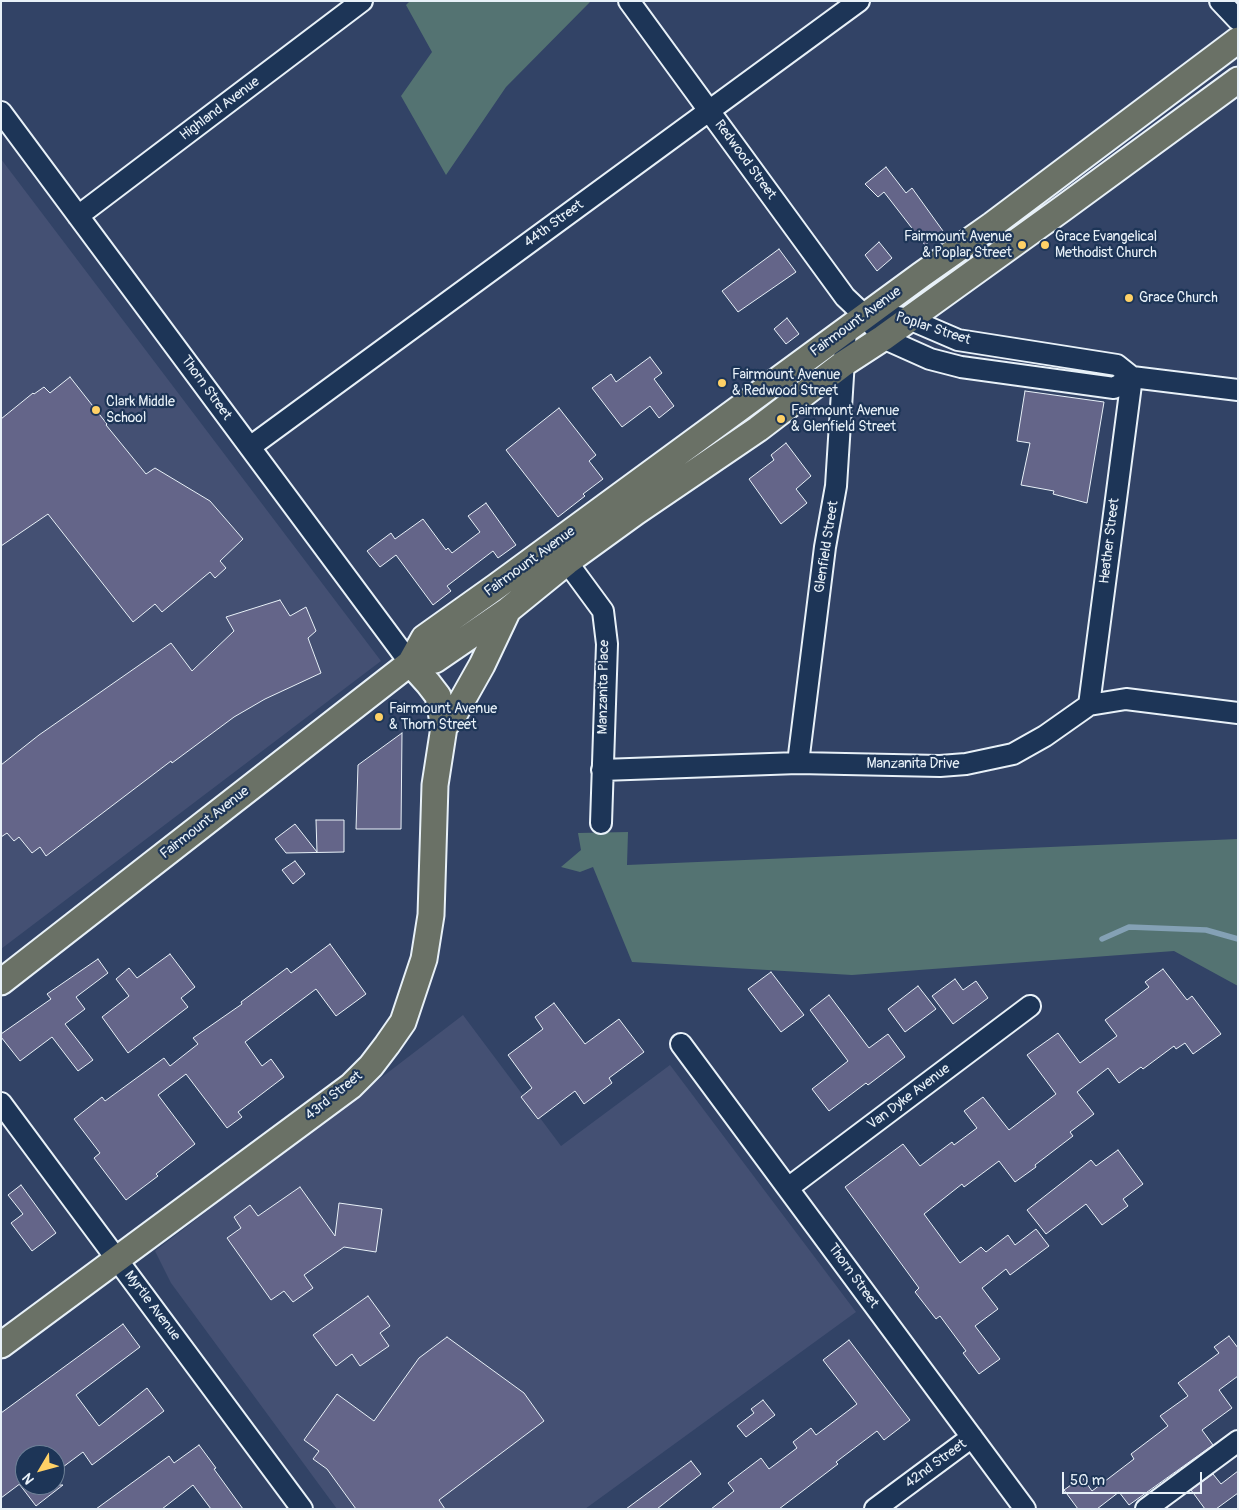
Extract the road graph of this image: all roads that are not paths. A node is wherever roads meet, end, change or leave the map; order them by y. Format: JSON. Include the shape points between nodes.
{"nodes":[{"id":1,"x":362,"y":1,"type":"edge"},
{"id":2,"x":629,"y":1,"type":"edge"},
{"id":3,"x":859,"y":1,"type":"edge"},
{"id":4,"x":1220,"y":1,"type":"edge"},
{"id":5,"x":1238,"y":20,"type":"edge"},
{"id":6,"x":1238,"y":40,"type":"edge"},
{"id":7,"x":1238,"y":80,"type":"edge"},
{"id":8,"x":709,"y":111,"type":"junction"},
{"id":9,"x":1,"y":112,"type":"edge"},
{"id":10,"x":78,"y":216,"type":"junction"},
{"id":11,"x":909,"y":319,"type":"junction"},
{"id":12,"x":856,"y":323,"type":"junction"},
{"id":13,"x":883,"y":338,"type":"junction"},
{"id":14,"x":843,"y":364,"type":"junction"},
{"id":15,"x":1132,"y":377,"type":"junction"},
{"id":16,"x":1238,"y":390,"type":"edge"},
{"id":17,"x":250,"y":447,"type":"junction"},
{"id":18,"x":567,"y":562,"type":"junction"},
{"id":19,"x":508,"y":610,"type":"junction"},
{"id":20,"x":410,"y":663,"type":"junction"},
{"id":21,"x":1089,"y":705,"type":"junction"},
{"id":22,"x":1238,"y":713,"type":"edge"},
{"id":23,"x":444,"y":727,"type":"junction"},
{"id":24,"x":798,"y":763,"type":"junction"},
{"id":25,"x":602,"y":770,"type":"junction"},
{"id":26,"x":601,"y":823,"type":"dead end"},
{"id":27,"x":1,"y":982,"type":"edge"},
{"id":28,"x":1030,"y":1006,"type":"dead end"},
{"id":29,"x":681,"y":1044,"type":"dead end"},
{"id":30,"x":1,"y":1103,"type":"edge"},
{"id":31,"x":788,"y":1188,"type":"junction"},
{"id":32,"x":117,"y":1259,"type":"junction"},
{"id":33,"x":1,"y":1345,"type":"edge"},
{"id":34,"x":972,"y":1437,"type":"junction"},
{"id":35,"x":1238,"y":1441,"type":"edge"},
{"id":36,"x":302,"y":1509,"type":"edge"},
{"id":37,"x":875,"y":1509,"type":"edge"},
{"id":38,"x":1025,"y":1509,"type":"edge"},
{"id":39,"x":1146,"y":1509,"type":"edge"}],
"edges":[{"from":1,"to":10,"type":"street","name":"Highland Avenue"},
{"from":2,"to":8,"type":"street","name":"Redwood Street"},
{"from":3,"to":8,"type":"street","name":"44th Street"},
{"from":4,"to":5,"type":"street"},
{"from":6,"to":12,"type":"main road","name":"Fairmount Avenue"},
{"from":7,"to":11,"type":"main road","name":"Fairmount Avenue"},
{"from":8,"to":12,"type":"street","name":"Redwood Street","via":[[845,297]]},
{"from":8,"to":17,"type":"street","name":"44th Street"},
{"from":9,"to":10,"type":"street","name":"Thorn Street"},
{"from":10,"to":17,"type":"street","name":"Thorn Street"},
{"from":11,"to":12,"type":"street","name":"Poplar Street","via":[[887,315]]},
{"from":11,"to":13,"type":"main road","name":"Fairmount Avenue"},
{"from":11,"to":15,"type":"street","name":"Poplar Street","via":[[958,340],[1118,365]]},
{"from":12,"to":13,"type":"street","name":"Poplar Street"},
{"from":12,"to":14,"type":"street","name":"Glenfield Street"},
{"from":12,"to":20,"type":"main road","name":"Fairmount Avenue","via":[[424,638]]},
{"from":13,"to":14,"type":"main road","name":"Fairmount Avenue"},
{"from":13,"to":15,"type":"street","name":"Poplar Street","via":[[930,359],[961,367],[1114,388]]},
{"from":14,"to":18,"type":"main road","name":"Fairmount Avenue"},
{"from":14,"to":24,"type":"street","name":"Glenfield Street","via":[[836,486],[825,547]]},
{"from":15,"to":16,"type":"street","name":"Poplar Street"},
{"from":15,"to":21,"type":"street","name":"Heather Street"},
{"from":17,"to":20,"type":"street","name":"Thorn Street"},
{"from":18,"to":19,"type":"main road","name":"Fairmount Avenue"},
{"from":18,"to":25,"type":"street","name":"Manzanita Place","via":[[603,611],[606,644]]},
{"from":19,"to":20,"type":"main road","name":"Fairmount Avenue","via":[[435,660]]},
{"from":19,"to":23,"type":"main road","name":"43rd Street","via":[[482,665]]},
{"from":20,"to":23,"type":"main road","via":[[438,696]]},
{"from":20,"to":27,"type":"main road","name":"Fairmount Avenue"},
{"from":21,"to":22,"type":"street","name":"Manzanita Drive","via":[[1126,700]]},
{"from":21,"to":24,"type":"street","name":"Manzanita Drive","via":[[1013,754],[966,764]]},
{"from":23,"to":32,"type":"main road","name":"43rd Street","via":[[435,785],[431,915],[424,959],[402,1022],[372,1066],[351,1086]]},
{"from":24,"to":25,"type":"street","name":"Manzanita Drive"},
{"from":25,"to":26,"type":"street","name":"Manzanita Place"},
{"from":28,"to":31,"type":"street","name":"Van Dyke Avenue"},
{"from":29,"to":31,"type":"street","name":"Thorn Street"},
{"from":30,"to":32,"type":"street","name":"Myrtle Avenue"},
{"from":31,"to":34,"type":"street","name":"Thorn Street"},
{"from":32,"to":33,"type":"main road","name":"43rd Street"},
{"from":32,"to":36,"type":"street","name":"Myrtle Avenue"},
{"from":34,"to":37,"type":"street","name":"42nd Street"},
{"from":34,"to":38,"type":"street","name":"Thorn Street"},
{"from":35,"to":39,"type":"street"}]}
